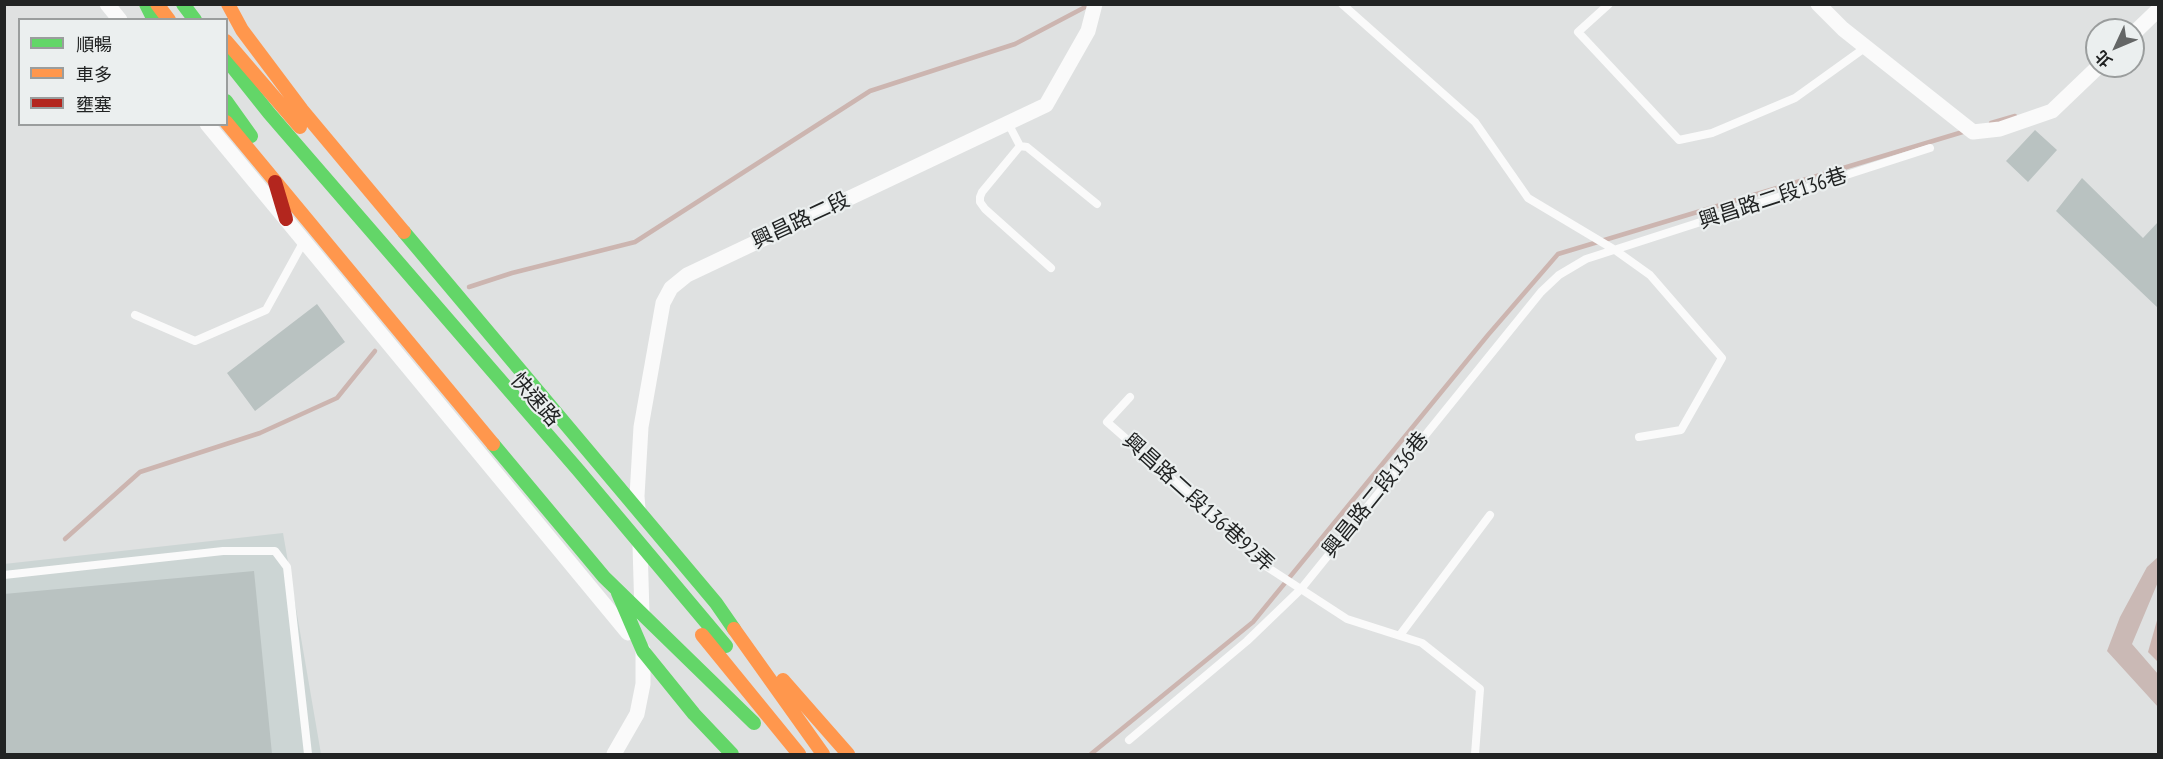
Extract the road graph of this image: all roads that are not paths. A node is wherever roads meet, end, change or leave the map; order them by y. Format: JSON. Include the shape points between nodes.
{"nodes":[{"id":1,"x":107,"y":4,"type":"edge"},
{"id":2,"x":146,"y":4,"type":"edge"},
{"id":3,"x":157,"y":4,"type":"edge"},
{"id":4,"x":183,"y":4,"type":"edge"},
{"id":5,"x":192,"y":4,"type":"edge"},
{"id":6,"x":228,"y":4,"type":"edge"},
{"id":7,"x":1342,"y":4,"type":"edge"},
{"id":8,"x":1609,"y":4,"type":"edge"},
{"id":9,"x":1818,"y":4,"type":"edge"},
{"id":10,"x":1094,"y":7,"type":"edge"},
{"id":11,"x":2158,"y":10,"type":"edge"},
{"id":12,"x":118,"y":18,"type":"edge"},
{"id":13,"x":153,"y":18,"type":"edge"},
{"id":14,"x":168,"y":18,"type":"edge"},
{"id":15,"x":194,"y":18,"type":"edge"},
{"id":16,"x":204,"y":18,"type":"edge"},
{"id":17,"x":2145,"y":22,"type":"edge"},
{"id":18,"x":228,"y":43,"type":"edge"},
{"id":19,"x":1866,"y":47,"type":"junction"},
{"id":20,"x":228,"y":61,"type":"edge"},
{"id":21,"x":2086,"y":78,"type":"edge"},
{"id":22,"x":228,"y":91,"type":"edge"},
{"id":23,"x":228,"y":104,"type":"edge"},
{"id":24,"x":1008,"y":123,"type":"junction"},
{"id":25,"x":228,"y":124,"type":"edge"},
{"id":26,"x":209,"y":126,"type":"edge"},
{"id":27,"x":266,"y":134,"type":"dead end"},
{"id":28,"x":1020,"y":146,"type":"junction"},
{"id":29,"x":1930,"y":148,"type":"dead end"},
{"id":30,"x":268,"y":156,"type":"junction"},
{"id":31,"x":1097,"y":204,"type":"dead end"},
{"id":32,"x":286,"y":219,"type":"junction"},
{"id":33,"x":304,"y":242,"type":"junction"},
{"id":34,"x":1615,"y":249,"type":"junction"},
{"id":35,"x":1051,"y":268,"type":"dead end"},
{"id":36,"x":135,"y":315,"type":"dead end"},
{"id":37,"x":1130,"y":397,"type":"dead end"},
{"id":38,"x":1639,"y":437,"type":"dead end"},
{"id":39,"x":637,"y":496,"type":"junction"},
{"id":40,"x":591,"y":507,"type":"dead end"},
{"id":41,"x":1490,"y":515,"type":"dead end"},
{"id":42,"x":639,"y":521,"type":"junction"},
{"id":43,"x":4,"y":575,"type":"edge"},
{"id":44,"x":1301,"y":589,"type":"junction"},
{"id":45,"x":1400,"y":635,"type":"junction"},
{"id":46,"x":643,"y":651,"type":"junction"},
{"id":47,"x":1129,"y":740,"type":"dead end"},
{"id":48,"x":308,"y":754,"type":"edge"},
{"id":49,"x":614,"y":754,"type":"edge"},
{"id":50,"x":732,"y":754,"type":"edge"},
{"id":51,"x":786,"y":754,"type":"edge"},
{"id":52,"x":799,"y":754,"type":"edge"},
{"id":53,"x":818,"y":754,"type":"edge"},
{"id":54,"x":823,"y":754,"type":"edge"},
{"id":55,"x":848,"y":754,"type":"edge"},
{"id":56,"x":1475,"y":754,"type":"edge"}],
"edges":[{"from":1,"to":12,"type":"street"},
{"from":2,"to":13,"type":"main road"},
{"from":3,"to":14,"type":"main road"},
{"from":4,"to":15,"type":"main road"},
{"from":5,"to":16,"type":"main road"},
{"from":6,"to":39,"type":"street","name":"快速路"},
{"from":6,"to":54,"type":"main road","via":[[242,30],[302,110],[716,603]]},
{"from":7,"to":34,"type":"lane","via":[[1475,122],[1528,198]]},
{"from":8,"to":19,"type":"lane","via":[[1578,32],[1678,140],[1712,132],[1795,98]]},
{"from":9,"to":19,"type":"street"},
{"from":10,"to":24,"type":"street","name":"興昌路二段","via":[[1088,32],[1046,105]]},
{"from":11,"to":17,"type":"street"},
{"from":18,"to":42,"type":"main road","name":"快速路"},
{"from":19,"to":21,"type":"street","via":[[1968,128],[2000,129],[2052,111]]},
{"from":20,"to":53,"type":"main road"},
{"from":22,"to":27,"type":"main road"},
{"from":23,"to":30,"type":"main road"},
{"from":24,"to":28,"type":"lane"},
{"from":24,"to":39,"type":"street","name":"興昌路二段","via":[[687,275],[672,288],[663,303],[641,427]]},
{"from":25,"to":51,"type":"main road","via":[[604,577]]},
{"from":26,"to":32,"type":"street"},
{"from":28,"to":31,"type":"lane","via":[[1027,147]]},
{"from":28,"to":35,"type":"lane","via":[[982,192],[980,202]]},
{"from":29,"to":34,"type":"lane","name":"興昌路二段136巷"},
{"from":30,"to":32,"type":"main road"},
{"from":30,"to":46,"type":"main road","via":[[563,513],[612,579]]},
{"from":32,"to":33,"type":"street"},
{"from":33,"to":36,"type":"lane","via":[[266,310],[195,341]]},
{"from":33,"to":46,"type":"street"},
{"from":34,"to":38,"type":"lane","via":[[1650,275],[1722,358],[1681,430]]},
{"from":34,"to":44,"type":"lane","name":"興昌路二段136巷","via":[[1559,274],[1541,292]]},
{"from":37,"to":44,"type":"lane","name":"興昌路二段136巷92弄","via":[[1107,422],[1266,567]]},
{"from":39,"to":42,"type":"street","name":"興昌路二段"},
{"from":40,"to":52,"type":"main road"},
{"from":41,"to":45,"type":"lane"},
{"from":42,"to":46,"type":"street","name":"興昌路二段"},
{"from":42,"to":55,"type":"main road","name":"快速路"},
{"from":43,"to":48,"type":"lane","via":[[223,551],[275,551],[287,567]]},
{"from":44,"to":45,"type":"lane","name":"興昌路二段136巷92弄","via":[[1347,619]]},
{"from":44,"to":47,"type":"lane","name":"興昌路二段136巷","via":[[1247,641]]},
{"from":45,"to":56,"type":"lane","name":"興昌路二段136巷92弄","via":[[1422,643],[1480,689]]},
{"from":46,"to":49,"type":"street","name":"興昌路二段","via":[[637,714]]},
{"from":46,"to":50,"type":"main road"}]}
